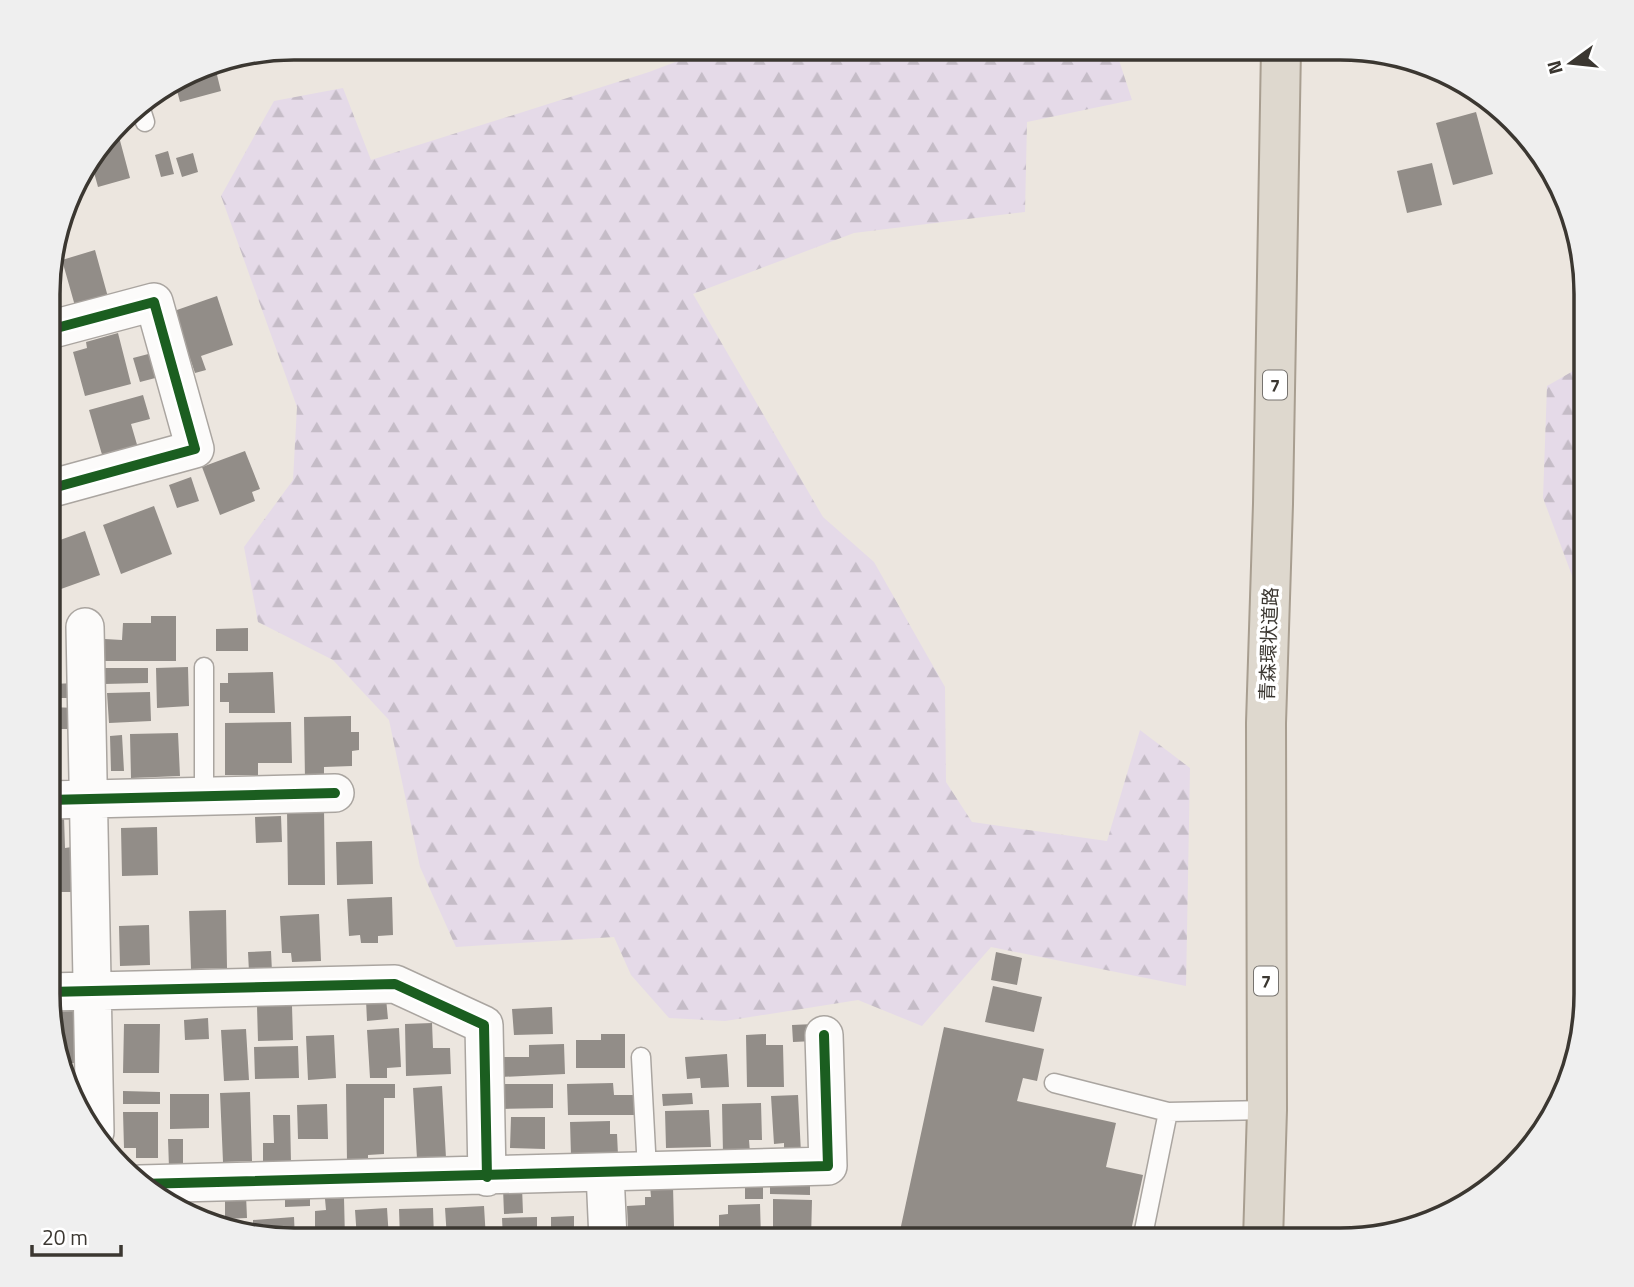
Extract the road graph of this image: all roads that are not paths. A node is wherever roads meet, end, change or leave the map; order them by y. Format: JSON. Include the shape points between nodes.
{"nodes":[{"id":1,"x":1281,"y":60,"type":"edge"},
{"id":2,"x":143,"y":114,"type":"edge"},
{"id":3,"x":145,"y":122,"type":"dead end"},
{"id":4,"x":60,"y":327,"type":"edge"},
{"id":5,"x":60,"y":486,"type":"edge"},
{"id":6,"x":85,"y":626,"type":"dead end"},
{"id":7,"x":204,"y":667,"type":"dead end"},
{"id":8,"x":335,"y":793,"type":"dead end"},
{"id":9,"x":204,"y":797,"type":"junction"},
{"id":10,"x":60,"y":800,"type":"edge"},
{"id":11,"x":90,"y":800,"type":"junction"},
{"id":12,"x":93,"y":991,"type":"junction"},
{"id":13,"x":60,"y":992,"type":"edge"},
{"id":14,"x":824,"y":1035,"type":"dead end"},
{"id":15,"x":641,"y":1057,"type":"dead end"},
{"id":16,"x":1054,"y":1083,"type":"dead end"},
{"id":17,"x":1267,"y":1110,"type":"junction"},
{"id":18,"x":1168,"y":1112,"type":"junction"},
{"id":19,"x":95,"y":1117,"type":"edge"},
{"id":20,"x":647,"y":1170,"type":"junction"},
{"id":21,"x":605,"y":1173,"type":"junction"},
{"id":22,"x":486,"y":1177,"type":"junction"},
{"id":23,"x":158,"y":1184,"type":"edge"},
{"id":24,"x":607,"y":1227,"type":"edge"},
{"id":25,"x":1144,"y":1228,"type":"edge"},
{"id":26,"x":1263,"y":1228,"type":"edge"}],
"edges":[{"from":1,"to":17,"type":"highway","name":"青森環状道路","number":"7","via":[[1266,723]]},
{"from":2,"to":3,"type":"lane"},
{"from":4,"to":5,"type":"street","via":[[154,302],[195,449]]},
{"from":6,"to":11,"type":"street"},
{"from":7,"to":9,"type":"lane"},
{"from":8,"to":9,"type":"street"},
{"from":9,"to":11,"type":"street"},
{"from":10,"to":11,"type":"street"},
{"from":11,"to":12,"type":"street"},
{"from":12,"to":13,"type":"street"},
{"from":12,"to":19,"type":"street"},
{"from":12,"to":22,"type":"street","via":[[395,984],[484,1025]]},
{"from":14,"to":20,"type":"street","via":[[828,1166]]},
{"from":15,"to":20,"type":"lane"},
{"from":16,"to":18,"type":"lane"},
{"from":17,"to":18,"type":"lane"},
{"from":17,"to":26,"type":"highway","name":"青森環状道路","number":"7"},
{"from":18,"to":25,"type":"lane"},
{"from":20,"to":21,"type":"street"},
{"from":21,"to":22,"type":"street"},
{"from":21,"to":24,"type":"street"},
{"from":22,"to":23,"type":"street"}]}
